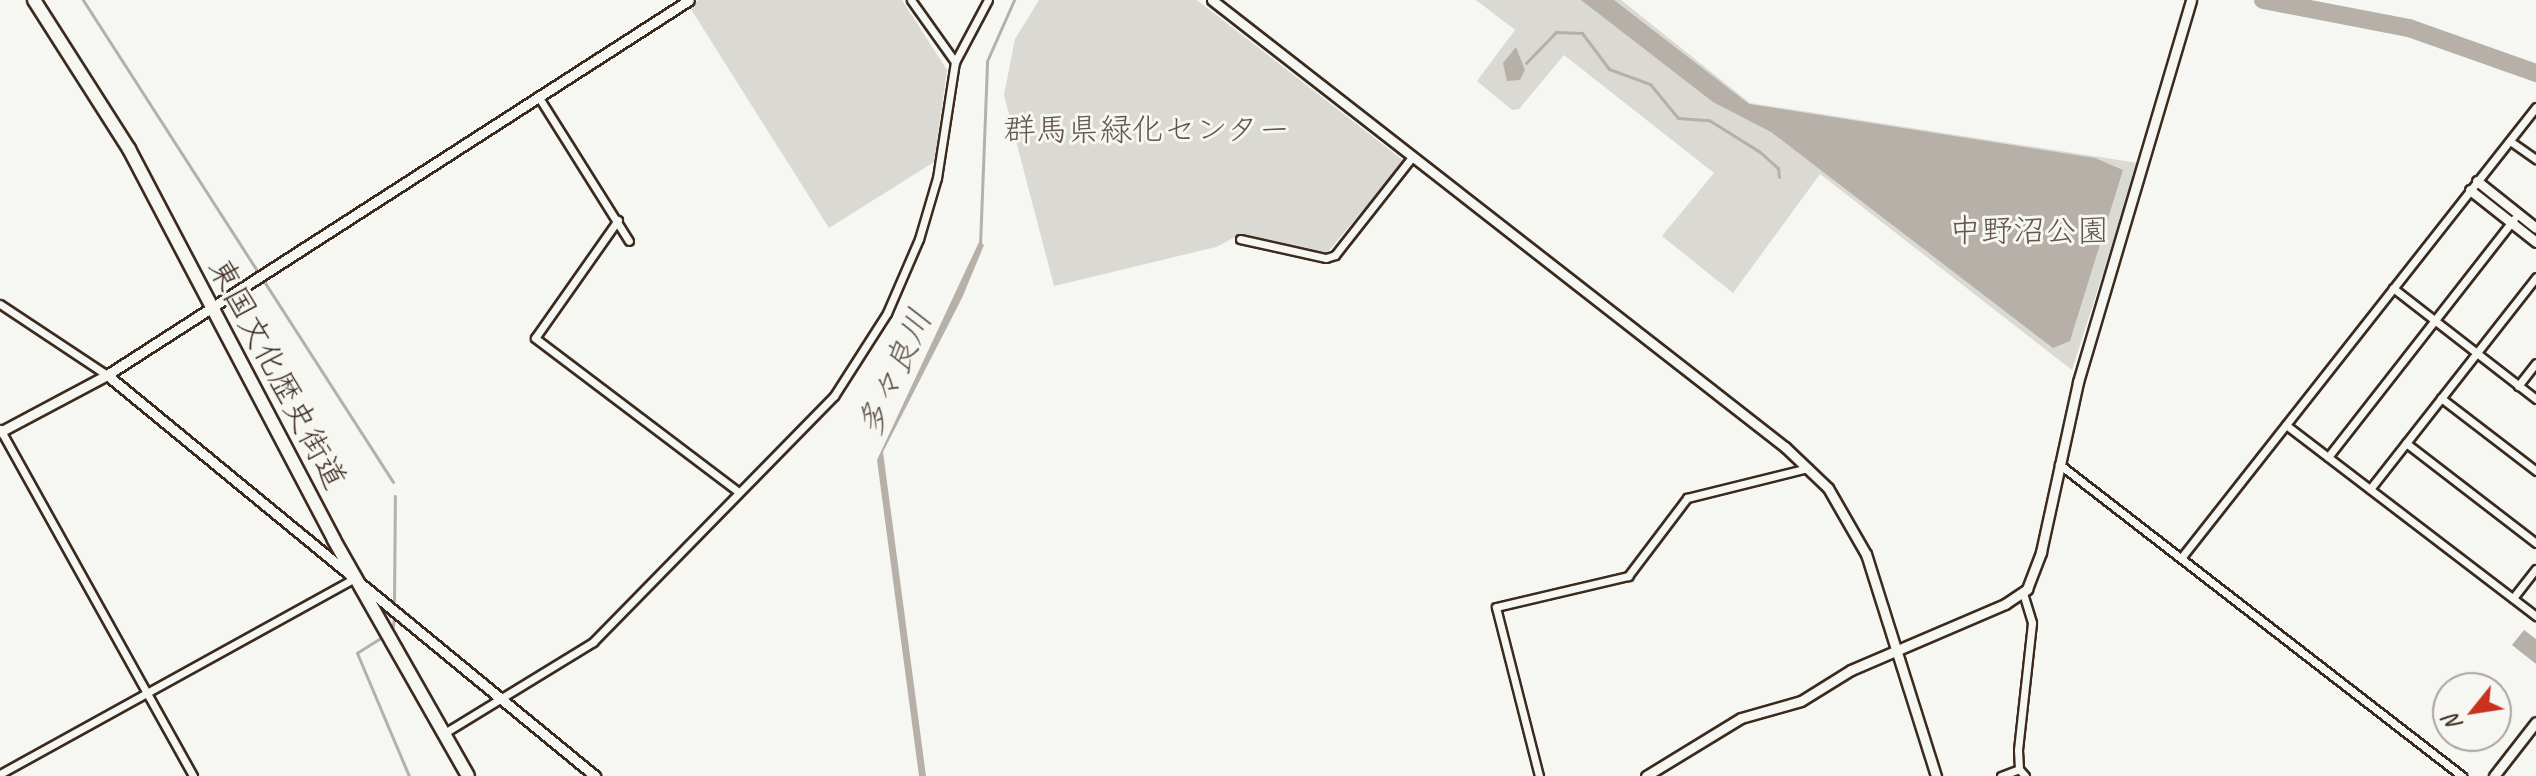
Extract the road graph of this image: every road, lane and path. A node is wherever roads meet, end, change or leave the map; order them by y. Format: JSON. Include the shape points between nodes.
{"nodes":[{"id":1,"x":34,"y":0,"type":"edge"},
{"id":2,"x":689,"y":0,"type":"edge"},
{"id":3,"x":911,"y":0,"type":"edge"},
{"id":4,"x":988,"y":0,"type":"edge"},
{"id":5,"x":1212,"y":0,"type":"edge"},
{"id":6,"x":2191,"y":1,"type":"edge"},
{"id":7,"x":955,"y":62,"type":"junction"},
{"id":8,"x":538,"y":96,"type":"junction"},
{"id":9,"x":2536,"y":107,"type":"edge"},
{"id":10,"x":2510,"y":141,"type":"junction"},
{"id":11,"x":1412,"y":157,"type":"junction"},
{"id":12,"x":2536,"y":159,"type":"edge"},
{"id":13,"x":2477,"y":181,"type":"junction"},
{"id":14,"x":2470,"y":190,"type":"junction"},
{"id":15,"x":2514,"y":218,"type":"junction"},
{"id":16,"x":618,"y":220,"type":"junction"},
{"id":17,"x":2536,"y":228,"type":"edge"},
{"id":18,"x":1240,"y":239,"type":"dead end"},
{"id":19,"x":629,"y":241,"type":"dead end"},
{"id":20,"x":2536,"y":242,"type":"edge"},
{"id":21,"x":2536,"y":277,"type":"edge"},
{"id":22,"x":2393,"y":288,"type":"junction"},
{"id":23,"x":0,"y":304,"type":"edge"},
{"id":24,"x":213,"y":307,"type":"junction"},
{"id":25,"x":2435,"y":320,"type":"junction"},
{"id":26,"x":2476,"y":353,"type":"junction"},
{"id":27,"x":2536,"y":363,"type":"edge"},
{"id":28,"x":107,"y":375,"type":"junction"},
{"id":29,"x":2518,"y":386,"type":"junction"},
{"id":30,"x":2441,"y":398,"type":"junction"},
{"id":31,"x":2536,"y":399,"type":"edge"},
{"id":32,"x":2286,"y":425,"type":"junction"},
{"id":33,"x":1,"y":431,"type":"edge"},
{"id":34,"x":2406,"y":443,"type":"junction"},
{"id":35,"x":2328,"y":457,"type":"junction"},
{"id":36,"x":2059,"y":464,"type":"junction"},
{"id":37,"x":1808,"y":468,"type":"junction"},
{"id":38,"x":2536,"y":471,"type":"edge"},
{"id":39,"x":2370,"y":489,"type":"junction"},
{"id":40,"x":737,"y":491,"type":"junction"},
{"id":41,"x":2536,"y":543,"type":"edge"},
{"id":42,"x":2181,"y":558,"type":"junction"},
{"id":43,"x":2536,"y":569,"type":"edge"},
{"id":44,"x":355,"y":578,"type":"junction"},
{"id":45,"x":2023,"y":593,"type":"junction"},
{"id":46,"x":2513,"y":598,"type":"junction"},
{"id":47,"x":2536,"y":616,"type":"edge"},
{"id":48,"x":1898,"y":652,"type":"junction"},
{"id":49,"x":147,"y":692,"type":"junction"},
{"id":50,"x":500,"y":697,"type":"junction"},
{"id":51,"x":2536,"y":722,"type":"edge"},
{"id":52,"x":443,"y":734,"type":"junction"},
{"id":53,"x":2019,"y":769,"type":"junction"},
{"id":54,"x":0,"y":774,"type":"edge"},
{"id":55,"x":193,"y":776,"type":"edge"},
{"id":56,"x":468,"y":776,"type":"edge"},
{"id":57,"x":595,"y":776,"type":"edge"},
{"id":58,"x":1539,"y":776,"type":"edge"},
{"id":59,"x":1646,"y":776,"type":"edge"},
{"id":60,"x":1936,"y":776,"type":"edge"},
{"id":61,"x":2001,"y":776,"type":"edge"},
{"id":62,"x":2025,"y":776,"type":"edge"},
{"id":63,"x":2462,"y":776,"type":"edge"},
{"id":64,"x":2494,"y":776,"type":"edge"}],
"edges":[{"from":1,"to":24,"type":"highway","name":"東国文化歴史街道","via":[[129,149]]},
{"from":2,"to":8,"type":"street"},
{"from":3,"to":7,"type":"street"},
{"from":4,"to":7,"type":"street"},
{"from":5,"to":11,"type":"street"},
{"from":6,"to":36,"type":"street","via":[[2078,382]]},
{"from":7,"to":40,"type":"street","via":[[930,206],[887,313],[834,396]]},
{"from":8,"to":16,"type":"street"},
{"from":8,"to":24,"type":"street"},
{"from":9,"to":10,"type":"street"},
{"from":10,"to":12,"type":"street"},
{"from":10,"to":13,"type":"street"},
{"from":11,"to":18,"type":"street","via":[[1335,255],[1326,258]]},
{"from":11,"to":37,"type":"street"},
{"from":13,"to":14,"type":"street"},
{"from":13,"to":15,"type":"street"},
{"from":14,"to":15,"type":"street"},
{"from":14,"to":22,"type":"street"},
{"from":15,"to":17,"type":"street"},
{"from":15,"to":20,"type":"street"},
{"from":15,"to":25,"type":"street"},
{"from":16,"to":19,"type":"street"},
{"from":16,"to":40,"type":"street","via":[[535,338]]},
{"from":21,"to":26,"type":"street"},
{"from":22,"to":25,"type":"street"},
{"from":22,"to":32,"type":"street"},
{"from":23,"to":28,"type":"street"},
{"from":24,"to":28,"type":"street"},
{"from":24,"to":44,"type":"highway","name":"東国文化歴史街道"},
{"from":25,"to":26,"type":"street"},
{"from":25,"to":35,"type":"street"},
{"from":26,"to":29,"type":"street"},
{"from":26,"to":30,"type":"street"},
{"from":27,"to":29,"type":"street"},
{"from":28,"to":33,"type":"street"},
{"from":28,"to":44,"type":"street"},
{"from":29,"to":31,"type":"street"},
{"from":30,"to":34,"type":"street"},
{"from":30,"to":38,"type":"street"},
{"from":32,"to":35,"type":"street"},
{"from":32,"to":42,"type":"street"},
{"from":33,"to":49,"type":"street"},
{"from":34,"to":39,"type":"street"},
{"from":34,"to":41,"type":"street"},
{"from":35,"to":39,"type":"street"},
{"from":36,"to":42,"type":"street"},
{"from":36,"to":45,"type":"street","via":[[2041,552]]},
{"from":37,"to":48,"type":"street","via":[[1828,488],[1866,554]]},
{"from":37,"to":58,"type":"street","via":[[1687,498],[1628,576],[1496,607]]},
{"from":39,"to":46,"type":"street"},
{"from":40,"to":50,"type":"street","via":[[593,642]]},
{"from":42,"to":63,"type":"street"},
{"from":43,"to":46,"type":"street"},
{"from":44,"to":49,"type":"street"},
{"from":44,"to":50,"type":"street"},
{"from":44,"to":52,"type":"highway","name":"東国文化歴史街道"},
{"from":45,"to":48,"type":"street"},
{"from":45,"to":53,"type":"street","via":[[2032,623]]},
{"from":46,"to":47,"type":"street"},
{"from":48,"to":59,"type":"street","via":[[1851,670],[1801,701],[1741,718]]},
{"from":48,"to":60,"type":"street"},
{"from":49,"to":54,"type":"street"},
{"from":49,"to":55,"type":"street"},
{"from":50,"to":52,"type":"street"},
{"from":50,"to":57,"type":"street"},
{"from":51,"to":64,"type":"street"},
{"from":52,"to":56,"type":"highway","name":"東国文化歴史街道"},
{"from":53,"to":61,"type":"street"},
{"from":53,"to":62,"type":"street"}]}
